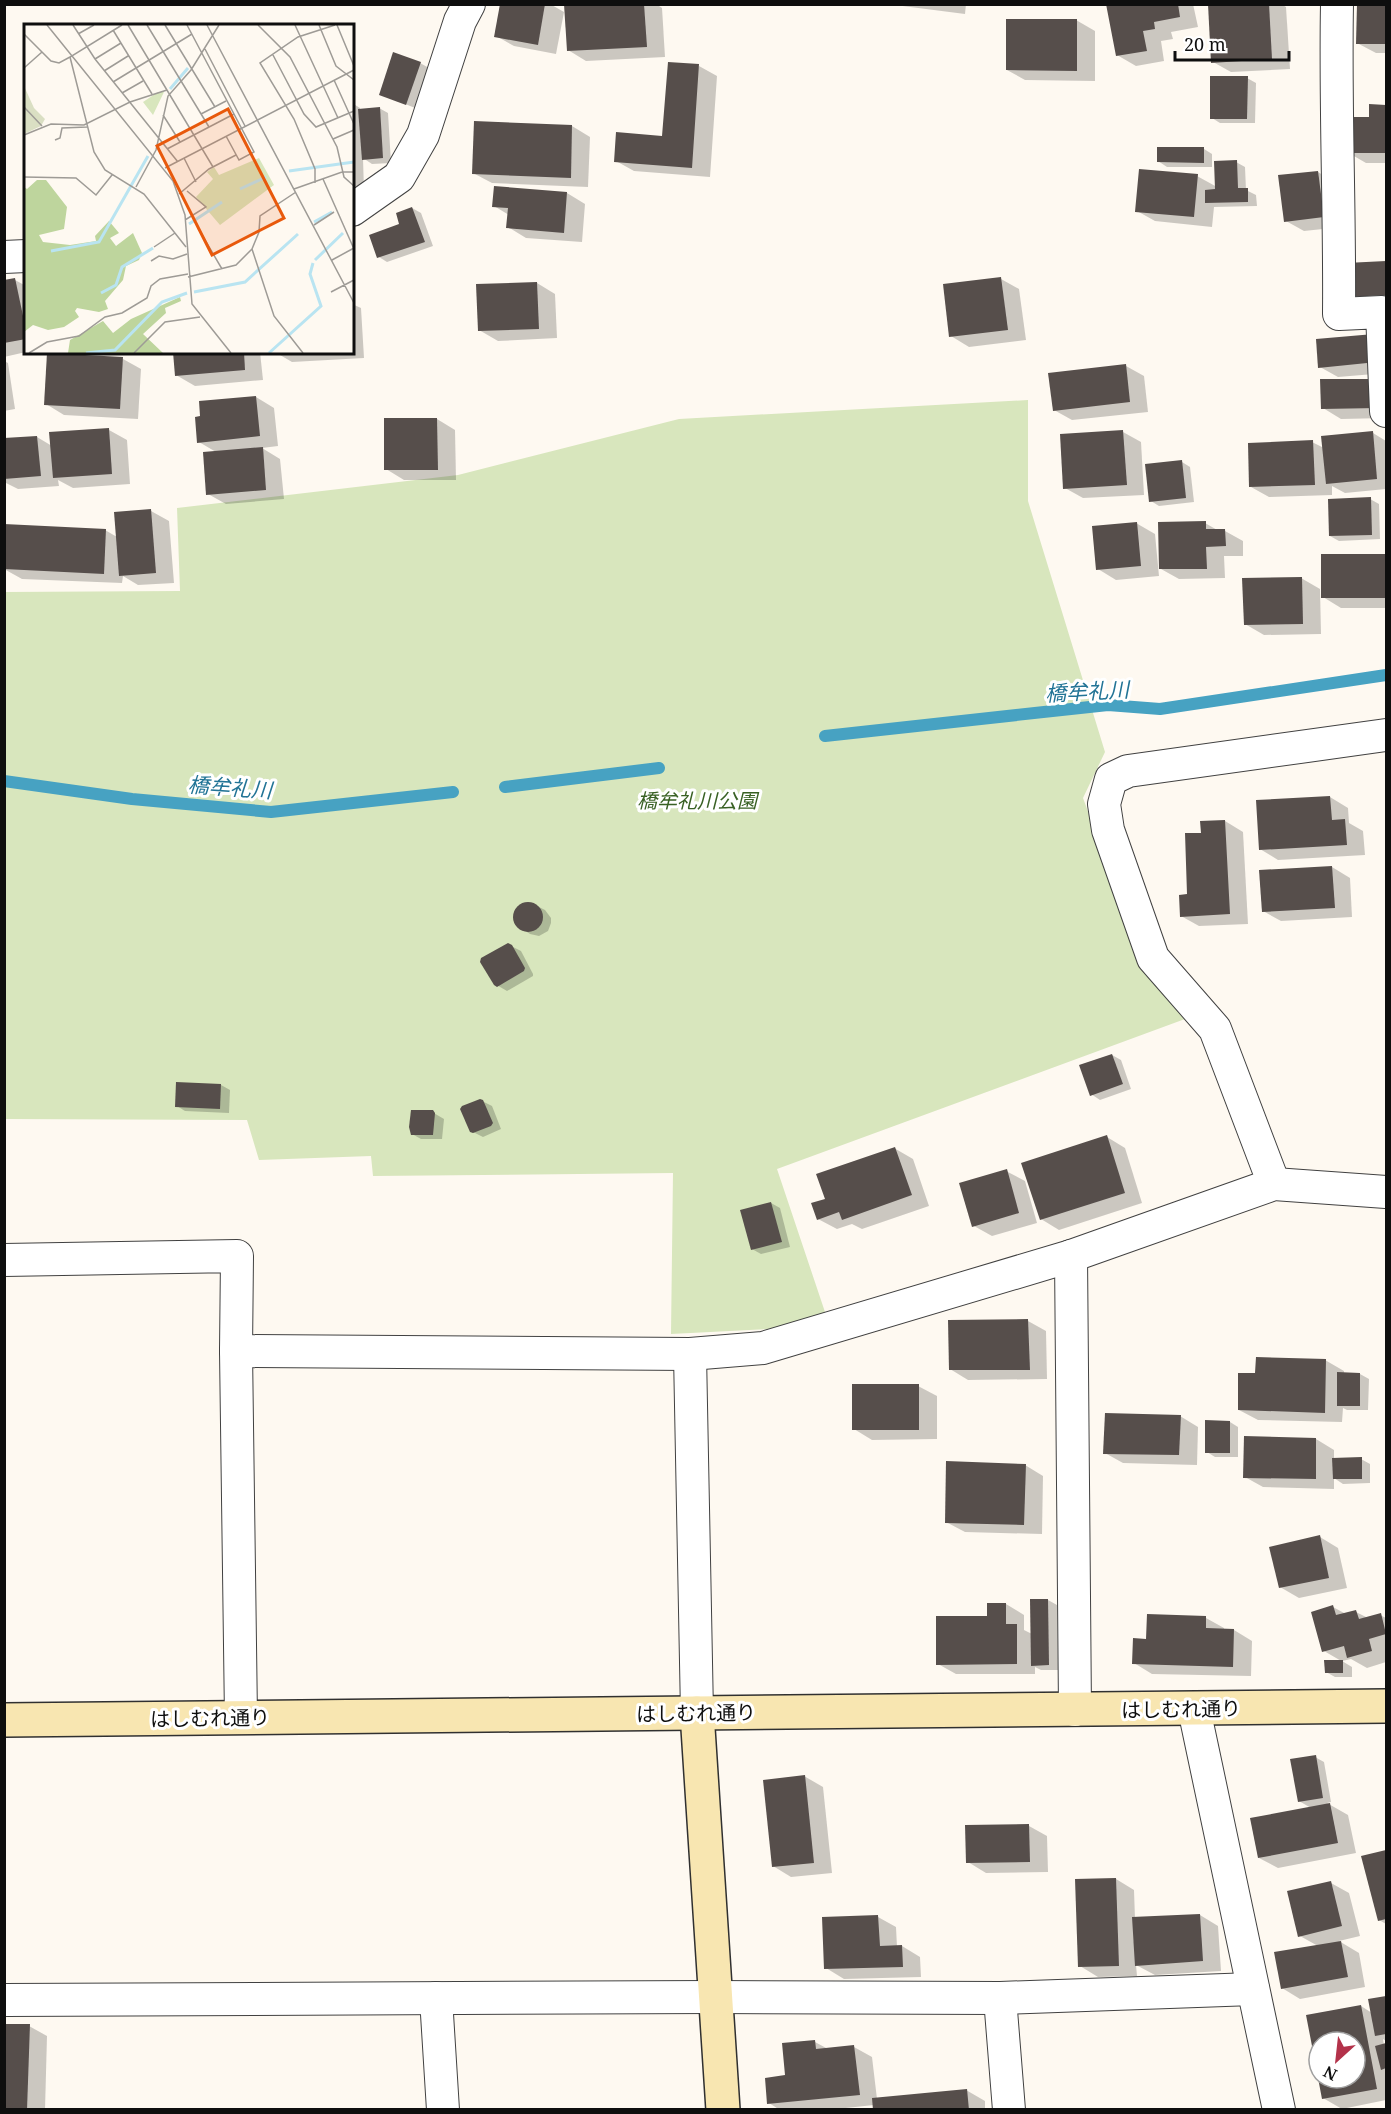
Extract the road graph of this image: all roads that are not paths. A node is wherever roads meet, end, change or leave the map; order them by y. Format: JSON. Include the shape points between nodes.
{"nodes":[{"id":1,"x":469,"y":4,"type":"edge"},
{"id":2,"x":1337,"y":4,"type":"edge"},
{"id":3,"x":354,"y":209,"type":"edge"},
{"id":4,"x":24,"y":255,"type":"edge"},
{"id":5,"x":4,"y":257,"type":"edge"},
{"id":6,"x":1386,"y":411,"type":"edge"},
{"id":7,"x":1386,"y":735,"type":"edge"},
{"id":8,"x":1274,"y":1184,"type":"junction"},
{"id":9,"x":1386,"y":1192,"type":"edge"},
{"id":10,"x":1071,"y":1256,"type":"junction"},
{"id":11,"x":4,"y":1260,"type":"edge"},
{"id":12,"x":236,"y":1351,"type":"junction"},
{"id":13,"x":690,"y":1354,"type":"junction"},
{"id":14,"x":1386,"y":1707,"type":"edge"},
{"id":15,"x":1194,"y":1709,"type":"junction"},
{"id":16,"x":1075,"y":1710,"type":"junction"},
{"id":17,"x":697,"y":1713,"type":"junction"},
{"id":18,"x":241,"y":1718,"type":"junction"},
{"id":19,"x":4,"y":1720,"type":"edge"},
{"id":20,"x":1253,"y":1989,"type":"junction"},
{"id":21,"x":714,"y":1996,"type":"junction"},
{"id":22,"x":436,"y":1998,"type":"junction"},
{"id":23,"x":1000,"y":1998,"type":"junction"},
{"id":24,"x":4,"y":2000,"type":"edge"},
{"id":25,"x":443,"y":2109,"type":"edge"},
{"id":26,"x":723,"y":2109,"type":"edge"},
{"id":27,"x":1009,"y":2109,"type":"edge"},
{"id":28,"x":1279,"y":2109,"type":"edge"}],
"edges":[{"from":1,"to":3,"type":"street","via":[[423,135],[404,169],[399,177]]},
{"from":2,"to":6,"type":"street","via":[[1339,314],[1382,312]]},
{"from":4,"to":5,"type":"street"},
{"from":7,"to":8,"type":"street","via":[[1128,771],[1111,779],[1104,804],[1108,830],[1153,958],[1215,1029]]},
{"from":8,"to":9,"type":"street"},
{"from":8,"to":10,"type":"street"},
{"from":10,"to":13,"type":"street","via":[[763,1348]]},
{"from":10,"to":16,"type":"street"},
{"from":11,"to":12,"type":"street","via":[[237,1256]]},
{"from":12,"to":13,"type":"street"},
{"from":12,"to":18,"type":"street"},
{"from":13,"to":17,"type":"street"},
{"from":14,"to":15,"type":"street","name":"はしむれ通り"},
{"from":15,"to":16,"type":"street","name":"はしむれ通り"},
{"from":15,"to":20,"type":"street"},
{"from":16,"to":17,"type":"street","name":"はしむれ通り"},
{"from":17,"to":18,"type":"street","name":"はしむれ通り"},
{"from":17,"to":21,"type":"street"},
{"from":18,"to":19,"type":"street","name":"はしむれ通り"},
{"from":20,"to":23,"type":"street"},
{"from":20,"to":28,"type":"street"},
{"from":21,"to":22,"type":"street"},
{"from":21,"to":23,"type":"street"},
{"from":21,"to":26,"type":"street"},
{"from":22,"to":24,"type":"street"},
{"from":22,"to":25,"type":"street"},
{"from":23,"to":27,"type":"street"}]}
